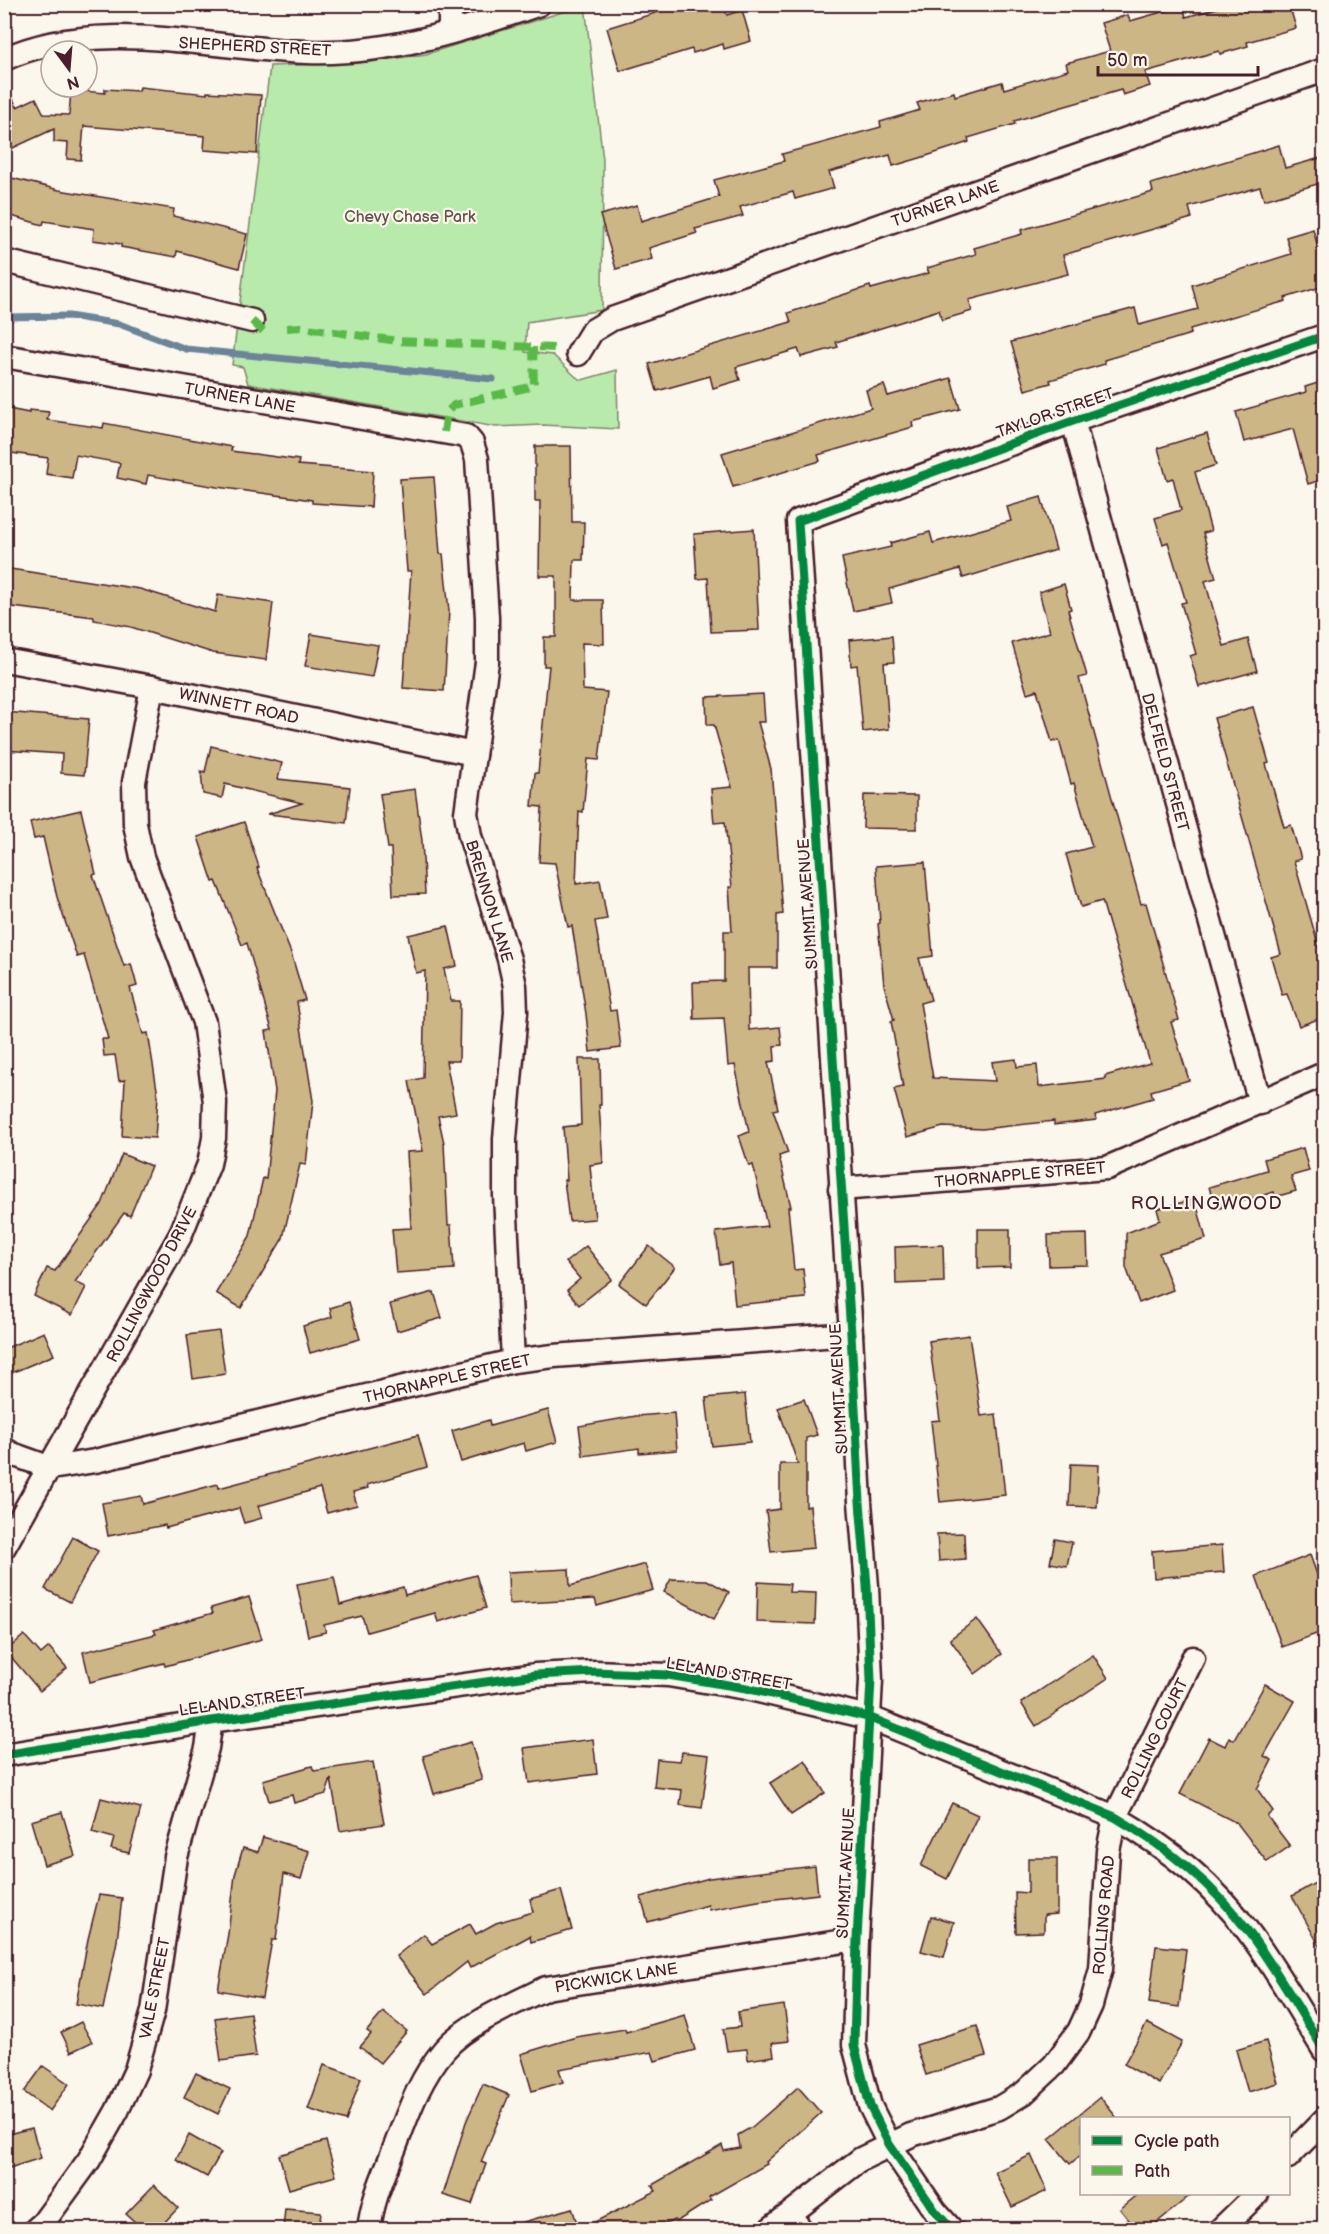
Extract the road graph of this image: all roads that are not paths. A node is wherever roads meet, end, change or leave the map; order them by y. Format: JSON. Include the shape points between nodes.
{"nodes":[{"id":1,"x":450,"y":4,"type":"edge"},
{"id":2,"x":539,"y":4,"type":"edge"},
{"id":3,"x":450,"y":32,"type":"junction"},
{"id":4,"x":4,"y":59,"type":"edge"},
{"id":5,"x":1324,"y":70,"type":"edge"},
{"id":6,"x":4,"y":261,"type":"edge"},
{"id":7,"x":252,"y":321,"type":"dead end"},
{"id":8,"x":1324,"y":336,"type":"edge"},
{"id":9,"x":578,"y":354,"type":"dead end"},
{"id":10,"x":4,"y":356,"type":"edge"},
{"id":11,"x":1073,"y":421,"type":"junction"},
{"id":12,"x":472,"y":443,"type":"joint"},
{"id":13,"x":798,"y":521,"type":"joint"},
{"id":14,"x":4,"y":660,"type":"edge"},
{"id":15,"x":152,"y":687,"type":"junction"},
{"id":16,"x":474,"y":754,"type":"junction"},
{"id":17,"x":1324,"y":1074,"type":"edge"},
{"id":18,"x":1260,"y":1103,"type":"junction"},
{"id":19,"x":840,"y":1189,"type":"junction"},
{"id":20,"x":851,"y":1335,"type":"junction"},
{"id":21,"x":513,"y":1360,"type":"junction"},
{"id":22,"x":4,"y":1449,"type":"edge"},
{"id":23,"x":51,"y":1468,"type":"junction"},
{"id":24,"x":4,"y":1547,"type":"edge"},
{"id":25,"x":1193,"y":1658,"type":"dead end"},
{"id":26,"x":868,"y":1717,"type":"junction"},
{"id":27,"x":211,"y":1721,"type":"junction"},
{"id":28,"x":4,"y":1755,"type":"edge"},
{"id":29,"x":1115,"y":1817,"type":"junction"},
{"id":30,"x":857,"y":1939,"type":"junction"},
{"id":31,"x":1324,"y":2050,"type":"edge"},
{"id":32,"x":1324,"y":2120,"type":"edge"},
{"id":33,"x":889,"y":2144,"type":"junction"},
{"id":34,"x":1290,"y":2155,"type":"edge"},
{"id":35,"x":1255,"y":2195,"type":"edge"},
{"id":36,"x":794,"y":2211,"type":"junction"},
{"id":37,"x":35,"y":2229,"type":"edge"},
{"id":38,"x":369,"y":2229,"type":"edge"},
{"id":39,"x":769,"y":2229,"type":"edge"},
{"id":40,"x":809,"y":2229,"type":"edge"},
{"id":41,"x":952,"y":2229,"type":"edge"},
{"id":42,"x":1220,"y":2229,"type":"edge"}],
"edges":[{"from":1,"to":3,"type":"street"},
{"from":2,"to":3,"type":"street","name":"SHEPHERD STREET"},
{"from":3,"to":4,"type":"street","name":"SHEPHERD STREET","via":[[369,48],[308,52],[109,36],[45,45]]},
{"from":5,"to":9,"type":"street","name":"TURNER LANE","via":[[612,319],[592,331]]},
{"from":6,"to":7,"type":"street"},
{"from":8,"to":11,"type":"street","name":"TAYLOR STREET"},
{"from":10,"to":12,"type":"street","name":"TURNER LANE","via":[[466,436]]},
{"from":11,"to":13,"type":"street","name":"TAYLOR STREET"},
{"from":11,"to":18,"type":"street","name":"DELFIELD STREET"},
{"from":12,"to":16,"type":"street","name":"BRENNON LANE","via":[[477,459],[487,617],[487,662]]},
{"from":13,"to":19,"type":"street","name":"SUMMIT AVENUE"},
{"from":14,"to":15,"type":"street","name":"WINNETT ROAD"},
{"from":15,"to":16,"type":"street","name":"WINNETT ROAD"},
{"from":15,"to":23,"type":"street","name":"ROLLINGWOOD DRIVE","via":[[134,782],[135,824],[142,857],[204,1022],[214,1102],[214,1138],[209,1164],[180,1236]]},
{"from":16,"to":21,"type":"street","name":"BRENNON LANE","via":[[466,813],[470,836],[515,986],[505,1195]]},
{"from":17,"to":18,"type":"street","name":"THORNAPPLE STREET"},
{"from":18,"to":19,"type":"street","name":"THORNAPPLE STREET","via":[[1107,1168]]},
{"from":19,"to":20,"type":"street","name":"SUMMIT AVENUE"},
{"from":20,"to":21,"type":"street","name":"THORNAPPLE STREET"},
{"from":20,"to":26,"type":"street","name":"SUMMIT AVENUE","via":[[871,1680]]},
{"from":21,"to":23,"type":"street","name":"THORNAPPLE STREET","via":[[95,1461]]},
{"from":22,"to":23,"type":"street"},
{"from":23,"to":24,"type":"street","name":"ROLLINGWOOD DRIVE"},
{"from":25,"to":29,"type":"street","name":"ROLLING COURT"},
{"from":26,"to":27,"type":"street","name":"LELAND STREET","via":[[724,1684],[668,1675],[595,1672],[536,1675]]},
{"from":26,"to":29,"type":"street","name":"LELAND STREET"},
{"from":26,"to":30,"type":"street","name":"SUMMIT AVENUE"},
{"from":27,"to":28,"type":"street","name":"LELAND STREET"},
{"from":27,"to":37,"type":"street","name":"VALE STREET","via":[[176,1857],[153,2011],[136,2070],[89,2160]]},
{"from":29,"to":31,"type":"street","name":"LELAND STREET","via":[[1153,1839],[1221,1899],[1248,1930]]},
{"from":29,"to":33,"type":"street","name":"ROLLING ROAD","via":[[1108,1851],[1101,1969],[1079,2031],[1054,2065],[1024,2094],[999,2108]]},
{"from":30,"to":33,"type":"street","name":"SUMMIT AVENUE","via":[[855,2045],[870,2106]]},
{"from":30,"to":38,"type":"street","name":"PICKWICK LANE","via":[[546,1988],[474,2026],[446,2049],[415,2096],[372,2206]]},
{"from":32,"to":34,"type":"street"},
{"from":33,"to":36,"type":"street","name":"ROLLING ROAD","via":[[861,2159]]},
{"from":33,"to":41,"type":"street","name":"SUMMIT AVENUE"},
{"from":35,"to":42,"type":"street"},
{"from":36,"to":39,"type":"street","name":"ROLLING ROAD"},
{"from":36,"to":40,"type":"lane"}]}
